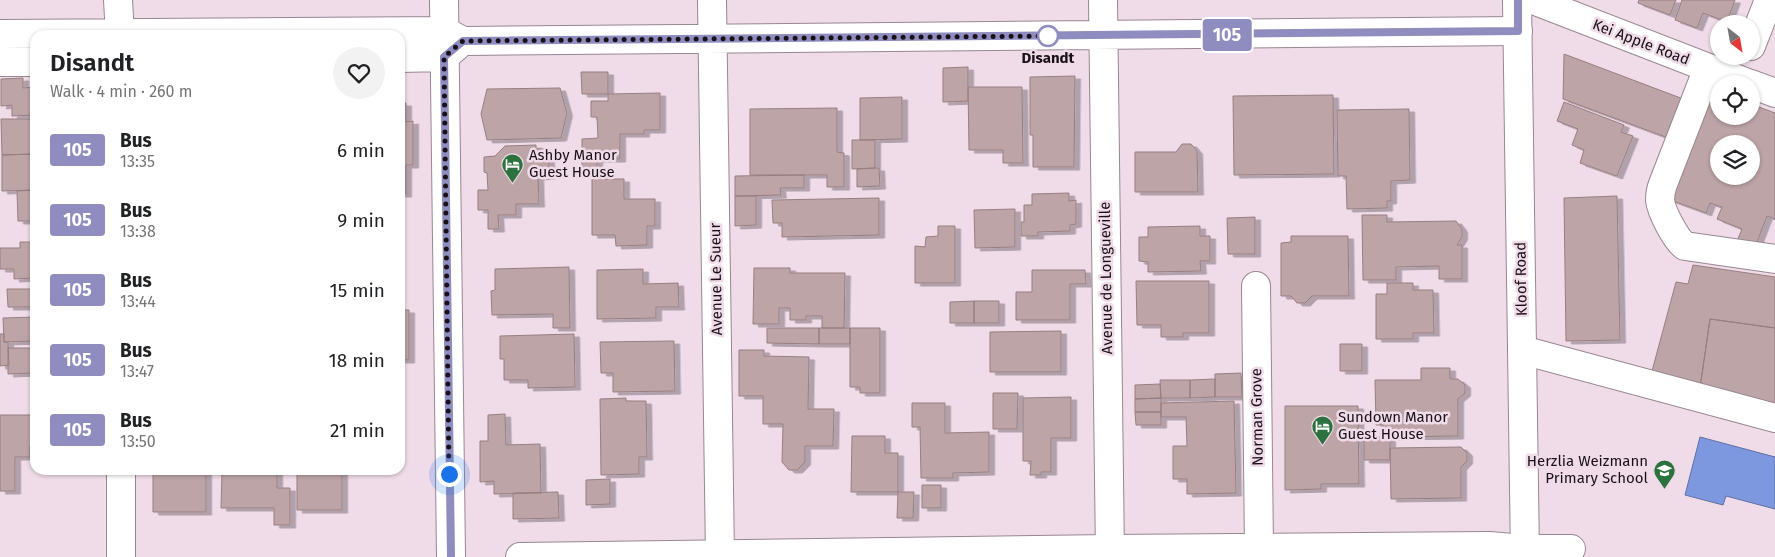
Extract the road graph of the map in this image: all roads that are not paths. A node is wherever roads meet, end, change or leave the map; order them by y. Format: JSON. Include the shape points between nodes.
{"nodes":[{"id":1,"x":118,"y":0,"type":"edge"},
{"id":2,"x":444,"y":0,"type":"edge"},
{"id":3,"x":712,"y":0,"type":"edge"},
{"id":4,"x":1103,"y":0,"type":"edge"},
{"id":5,"x":1518,"y":0,"type":"edge"},
{"id":6,"x":1533,"y":0,"type":"edge"},
{"id":7,"x":1769,"y":0,"type":"edge"},
{"id":8,"x":1760,"y":23,"type":"edge"},
{"id":9,"x":120,"y":30,"type":"edge"},
{"id":10,"x":1518,"y":31,"type":"junction"},
{"id":11,"x":0,"y":34,"type":"edge"},
{"id":12,"x":30,"y":34,"type":"edge"},
{"id":13,"x":1103,"y":36,"type":"junction"},
{"id":14,"x":712,"y":39,"type":"junction"},
{"id":15,"x":405,"y":40,"type":"edge"},
{"id":16,"x":450,"y":43,"type":"junction"},
{"id":17,"x":405,"y":56,"type":"edge"},
{"id":18,"x":0,"y":62,"type":"edge"},
{"id":19,"x":30,"y":62,"type":"edge"},
{"id":20,"x":1708,"y":68,"type":"junction"},
{"id":21,"x":1742,"y":75,"type":"edge"},
{"id":22,"x":1760,"y":84,"type":"edge"},
{"id":23,"x":1775,"y":94,"type":"edge"},
{"id":24,"x":1775,"y":259,"type":"edge"},
{"id":25,"x":1256,"y":286,"type":"dead end"},
{"id":26,"x":1522,"y":350,"type":"junction"},
{"id":27,"x":1775,"y":418,"type":"edge"},
{"id":28,"x":121,"y":475,"type":"edge"},
{"id":29,"x":1259,"y":548,"type":"junction"},
{"id":30,"x":1571,"y":549,"type":"dead end"},
{"id":31,"x":1110,"y":553,"type":"edge"},
{"id":32,"x":1525,"y":553,"type":"edge"},
{"id":33,"x":720,"y":555,"type":"edge"},
{"id":34,"x":121,"y":557,"type":"edge"},
{"id":35,"x":451,"y":557,"type":"edge"},
{"id":36,"x":520,"y":557,"type":"edge"}],
"edges":[{"from":1,"to":9,"type":"street"},
{"from":2,"to":16,"type":"street"},
{"from":3,"to":14,"type":"street","name":"Avenue Le Sueur"},
{"from":4,"to":13,"type":"street","name":"Avenue de Longueville"},
{"from":5,"to":10,"type":"street","name":"Kloof Road"},
{"from":6,"to":20,"type":"street","name":"Kei Apple Road"},
{"from":7,"to":8,"type":"street"},
{"from":10,"to":13,"type":"street"},
{"from":10,"to":26,"type":"street","name":"Kloof Road"},
{"from":11,"to":12,"type":"street"},
{"from":13,"to":14,"type":"street"},
{"from":13,"to":31,"type":"street","name":"Avenue de Longueville"},
{"from":14,"to":16,"type":"street"},
{"from":14,"to":33,"type":"street","name":"Avenue Le Sueur"},
{"from":15,"to":16,"type":"street"},
{"from":16,"to":17,"type":"street"},
{"from":16,"to":35,"type":"street"},
{"from":18,"to":19,"type":"street"},
{"from":20,"to":21,"type":"street","name":"Kei Apple Road"},
{"from":20,"to":24,"type":"street","via":[[1663,184],[1661,205],[1677,238],[1685,246]]},
{"from":22,"to":23,"type":"street","name":"Kei Apple Road"},
{"from":25,"to":29,"type":"street","name":"Norman Grove"},
{"from":26,"to":27,"type":"street"},
{"from":26,"to":32,"type":"street","name":"Kloof Road"},
{"from":28,"to":34,"type":"street"},
{"from":29,"to":31,"type":"street"},
{"from":29,"to":32,"type":"street","via":[[1489,546]]},
{"from":30,"to":32,"type":"street"},
{"from":31,"to":33,"type":"street"},
{"from":33,"to":36,"type":"street"}]}
